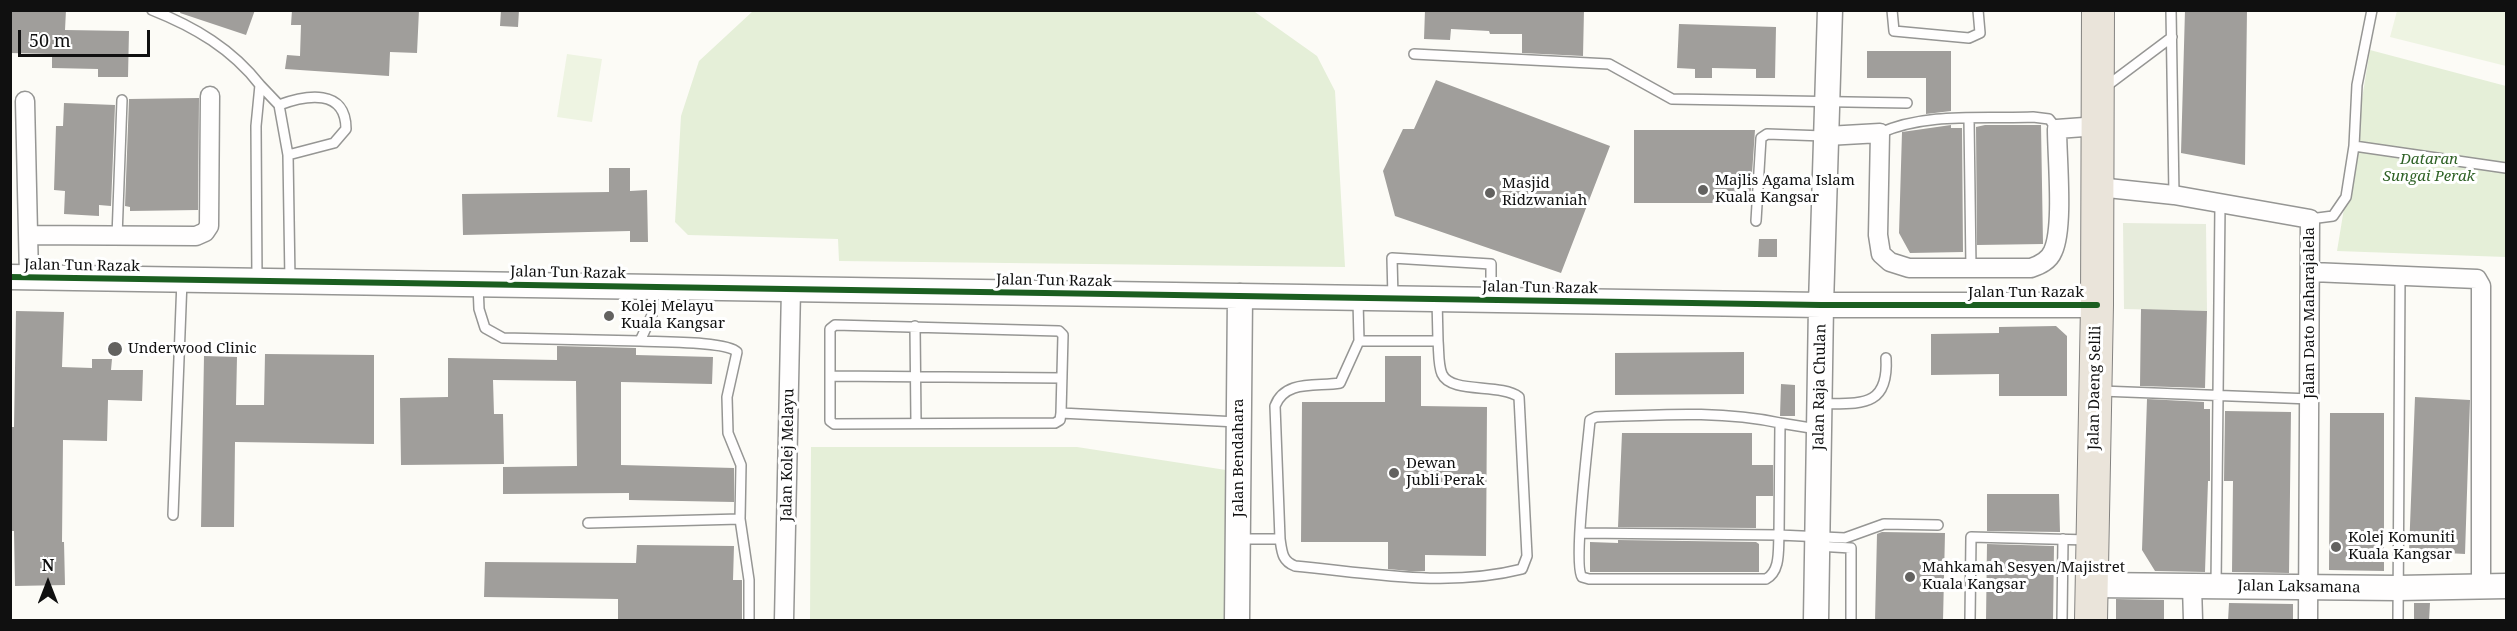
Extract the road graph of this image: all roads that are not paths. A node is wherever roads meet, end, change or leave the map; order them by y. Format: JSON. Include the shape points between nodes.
{"nodes":[{"id":1,"x":152,"y":10,"type":"edge"},
{"id":2,"x":1830,"y":10,"type":"edge"},
{"id":3,"x":1892,"y":10,"type":"edge"},
{"id":4,"x":1978,"y":10,"type":"edge"},
{"id":5,"x":2098,"y":10,"type":"edge"},
{"id":6,"x":2171,"y":10,"type":"edge"},
{"id":7,"x":2373,"y":10,"type":"edge"},
{"id":8,"x":2172,"y":37,"type":"junction"},
{"id":9,"x":1414,"y":54,"type":"dead end"},
{"id":10,"x":260,"y":85,"type":"junction"},
{"id":11,"x":2098,"y":92,"type":"junction"},
{"id":12,"x":210,"y":96,"type":"dead end"},
{"id":13,"x":1829,"y":99,"type":"junction"},
{"id":14,"x":122,"y":100,"type":"dead end"},
{"id":15,"x":26,"y":101,"type":"dead end"},
{"id":16,"x":1907,"y":103,"type":"dead end"},
{"id":17,"x":279,"y":105,"type":"junction"},
{"id":18,"x":1969,"y":119,"type":"junction"},
{"id":19,"x":2098,"y":126,"type":"junction"},
{"id":20,"x":2057,"y":129,"type":"junction"},
{"id":21,"x":1880,"y":133,"type":"junction"},
{"id":22,"x":1827,"y":136,"type":"junction"},
{"id":23,"x":2354,"y":146,"type":"junction"},
{"id":24,"x":288,"y":155,"type":"junction"},
{"id":25,"x":2506,"y":168,"type":"edge"},
{"id":26,"x":2098,"y":187,"type":"junction"},
{"id":27,"x":2174,"y":195,"type":"junction"},
{"id":28,"x":2220,"y":205,"type":"junction"},
{"id":29,"x":2310,"y":219,"type":"junction"},
{"id":30,"x":1756,"y":221,"type":"dead end"},
{"id":31,"x":28,"y":235,"type":"junction"},
{"id":32,"x":117,"y":237,"type":"junction"},
{"id":33,"x":1971,"y":268,"type":"junction"},
{"id":34,"x":2312,"y":272,"type":"junction"},
{"id":35,"x":2400,"y":275,"type":"junction"},
{"id":36,"x":20,"y":277,"type":"edge"},
{"id":37,"x":182,"y":279,"type":"junction"},
{"id":38,"x":257,"y":281,"type":"junction"},
{"id":39,"x":290,"y":281,"type":"junction"},
{"id":40,"x":478,"y":284,"type":"junction"},
{"id":41,"x":653,"y":287,"type":"junction"},
{"id":42,"x":791,"y":289,"type":"junction"},
{"id":43,"x":1240,"y":296,"type":"junction"},
{"id":44,"x":1358,"y":298,"type":"junction"},
{"id":45,"x":1393,"y":298,"type":"junction"},
{"id":46,"x":1437,"y":299,"type":"junction"},
{"id":47,"x":1491,"y":299,"type":"junction"},
{"id":48,"x":1821,"y":305,"type":"junction"},
{"id":49,"x":2097,"y":305,"type":"junction"},
{"id":50,"x":915,"y":326,"type":"junction"},
{"id":51,"x":640,"y":341,"type":"junction"},
{"id":52,"x":1359,"y":341,"type":"junction"},
{"id":53,"x":1438,"y":341,"type":"junction"},
{"id":54,"x":1886,"y":358,"type":"dead end"},
{"id":55,"x":830,"y":376,"type":"junction"},
{"id":56,"x":916,"y":377,"type":"junction"},
{"id":57,"x":1062,"y":378,"type":"junction"},
{"id":58,"x":2096,"y":391,"type":"junction"},
{"id":59,"x":2217,"y":396,"type":"junction"},
{"id":60,"x":2311,"y":399,"type":"junction"},
{"id":61,"x":1820,"y":404,"type":"junction"},
{"id":62,"x":1061,"y":413,"type":"junction"},
{"id":63,"x":1240,"y":422,"type":"junction"},
{"id":64,"x":916,"y":423,"type":"junction"},
{"id":65,"x":1779,"y":423,"type":"junction"},
{"id":66,"x":1819,"y":430,"type":"junction"},
{"id":67,"x":173,"y":515,"type":"dead end"},
{"id":68,"x":740,"y":519,"type":"junction"},
{"id":69,"x":588,"y":523,"type":"dead end"},
{"id":70,"x":1938,"y":525,"type":"dead end"},
{"id":71,"x":1581,"y":533,"type":"junction"},
{"id":72,"x":1779,"y":535,"type":"junction"},
{"id":73,"x":1239,"y":539,"type":"junction"},
{"id":74,"x":1280,"y":539,"type":"junction"},
{"id":75,"x":2077,"y":540,"type":"junction"},
{"id":76,"x":1818,"y":541,"type":"junction"},
{"id":77,"x":2091,"y":585,"type":"junction"},
{"id":78,"x":2192,"y":586,"type":"junction"},
{"id":79,"x":2216,"y":586,"type":"junction"},
{"id":80,"x":2481,"y":586,"type":"junction"},
{"id":81,"x":2506,"y":586,"type":"edge"},
{"id":82,"x":2309,"y":587,"type":"junction"},
{"id":83,"x":2398,"y":588,"type":"junction"},
{"id":84,"x":749,"y":621,"type":"edge"},
{"id":85,"x":784,"y":621,"type":"edge"},
{"id":86,"x":1238,"y":621,"type":"edge"},
{"id":87,"x":1816,"y":621,"type":"edge"},
{"id":88,"x":1851,"y":621,"type":"edge"},
{"id":89,"x":1970,"y":621,"type":"edge"},
{"id":90,"x":2062,"y":621,"type":"edge"},
{"id":91,"x":2091,"y":621,"type":"edge"},
{"id":92,"x":2193,"y":621,"type":"edge"},
{"id":93,"x":2308,"y":621,"type":"edge"},
{"id":94,"x":2398,"y":621,"type":"edge"}],
"edges":[{"from":1,"to":10,"type":"lane","via":[[211,39],[246,67]]},
{"from":2,"to":13,"type":"street","name":"Jalan Raja Chulan"},
{"from":3,"to":4,"type":"lane","via":[[1894,31],[1969,38],[1980,33]]},
{"from":5,"to":11,"type":"highway","name":"Jalan Daeng Selili"},
{"from":6,"to":8,"type":"lane"},
{"from":7,"to":23,"type":"lane","via":[[2357,85]]},
{"from":8,"to":11,"type":"lane"},
{"from":8,"to":27,"type":"lane"},
{"from":9,"to":13,"type":"lane","via":[[1609,64],[1672,99]]},
{"from":10,"to":17,"type":"lane"},
{"from":10,"to":38,"type":"lane","via":[[256,126]]},
{"from":11,"to":19,"type":"highway","name":"Jalan Daeng Selili"},
{"from":12,"to":32,"type":"street","via":[[209,226],[196,236]]},
{"from":13,"to":16,"type":"lane"},
{"from":13,"to":22,"type":"street","name":"Jalan Raja Chulan"},
{"from":14,"to":32,"type":"lane"},
{"from":15,"to":31,"type":"street"},
{"from":17,"to":24,"type":"lane"},
{"from":17,"to":24,"type":"lane","via":[[297,98],[319,97],[334,102],[346,118],[346,129],[334,143]]},
{"from":18,"to":20,"type":"lane","via":[[2033,117],[2049,119]]},
{"from":18,"to":21,"type":"lane","via":[[1922,121]]},
{"from":18,"to":33,"type":"lane"},
{"from":19,"to":20,"type":"street"},
{"from":19,"to":26,"type":"highway","name":"Jalan Daeng Selili"},
{"from":20,"to":33,"type":"street","via":[[2058,235],[2052,253],[2042,264],[2031,268]]},
{"from":21,"to":22,"type":"street"},
{"from":21,"to":33,"type":"street","via":[[1881,254],[1890,262],[1909,268]]},
{"from":22,"to":30,"type":"lane","via":[[1767,134],[1761,138]]},
{"from":22,"to":48,"type":"street","name":"Jalan Raja Chulan"},
{"from":23,"to":25,"type":"lane"},
{"from":23,"to":29,"type":"lane","via":[[2346,196],[2333,216]]},
{"from":24,"to":39,"type":"lane"},
{"from":26,"to":27,"type":"street","name":"Jalan Dato Maharajalela"},
{"from":26,"to":49,"type":"highway","name":"Jalan Daeng Selili"},
{"from":27,"to":28,"type":"street","name":"Jalan Dato Maharajalela"},
{"from":28,"to":29,"type":"street","name":"Jalan Dato Maharajalela"},
{"from":28,"to":59,"type":"lane"},
{"from":29,"to":34,"type":"street","name":"Jalan Dato Maharajalela"},
{"from":31,"to":32,"type":"street"},
{"from":31,"to":36,"type":"street"},
{"from":34,"to":35,"type":"street"},
{"from":34,"to":60,"type":"street","name":"Jalan Dato Maharajalela"},
{"from":35,"to":80,"type":"street","via":[[2470,277],[2481,286]]},
{"from":35,"to":83,"type":"lane"},
{"from":36,"to":37,"type":"street","name":"Jalan Tun Razak"},
{"from":37,"to":38,"type":"street","name":"Jalan Tun Razak"},
{"from":37,"to":67,"type":"lane"},
{"from":38,"to":39,"type":"street","name":"Jalan Tun Razak"},
{"from":39,"to":40,"type":"street","name":"Jalan Tun Razak"},
{"from":40,"to":41,"type":"street","name":"Jalan Tun Razak"},
{"from":40,"to":51,"type":"lane","via":[[485,328],[502,338]]},
{"from":41,"to":42,"type":"street","name":"Jalan Tun Razak"},
{"from":41,"to":51,"type":"lane","via":[[652,315]]},
{"from":42,"to":43,"type":"street","name":"Jalan Tun Razak"},
{"from":42,"to":85,"type":"street","name":"Jalan Kolej Melayu"},
{"from":43,"to":44,"type":"street","name":"Jalan Tun Razak"},
{"from":43,"to":63,"type":"street","name":"Jalan Bendahara"},
{"from":44,"to":45,"type":"street","name":"Jalan Tun Razak"},
{"from":44,"to":52,"type":"lane"},
{"from":45,"to":46,"type":"street","name":"Jalan Tun Razak"},
{"from":45,"to":47,"type":"lane","via":[[1392,258],[1491,264]]},
{"from":46,"to":47,"type":"street","name":"Jalan Tun Razak"},
{"from":46,"to":53,"type":"lane"},
{"from":47,"to":48,"type":"street","name":"Jalan Tun Razak"},
{"from":48,"to":49,"type":"street","name":"Jalan Tun Razak"},
{"from":48,"to":61,"type":"street","name":"Jalan Raja Chulan"},
{"from":49,"to":58,"type":"highway","name":"Jalan Daeng Selili"},
{"from":50,"to":55,"type":"lane","via":[[832,326]]},
{"from":50,"to":56,"type":"lane"},
{"from":50,"to":57,"type":"lane","via":[[1059,331],[1063,335]]},
{"from":51,"to":68,"type":"lane","via":[[735,350],[727,397],[728,433],[741,465]]},
{"from":52,"to":53,"type":"lane"},
{"from":52,"to":74,"type":"lane","via":[[1340,383],[1299,386],[1278,398],[1275,406]]},
{"from":53,"to":74,"type":"lane","via":[[1441,372],[1446,381],[1510,391],[1519,397],[1527,556],[1522,569],[1500,575],[1439,579],[1295,566],[1283,556]]},
{"from":54,"to":61,"type":"lane","via":[[1887,379],[1878,394],[1864,402]]},
{"from":55,"to":56,"type":"lane"},
{"from":55,"to":64,"type":"lane","via":[[832,423]]},
{"from":56,"to":57,"type":"lane"},
{"from":56,"to":64,"type":"lane"},
{"from":57,"to":62,"type":"lane"},
{"from":58,"to":59,"type":"lane"},
{"from":58,"to":75,"type":"highway","name":"Jalan Daeng Selili"},
{"from":59,"to":60,"type":"lane"},
{"from":59,"to":79,"type":"lane"},
{"from":60,"to":82,"type":"street","name":"Jalan Dato Maharajalela"},
{"from":61,"to":66,"type":"street","name":"Jalan Raja Chulan"},
{"from":62,"to":63,"type":"lane"},
{"from":62,"to":64,"type":"lane","via":[[1055,423]]},
{"from":63,"to":73,"type":"street","name":"Jalan Bendahara"},
{"from":65,"to":66,"type":"lane"},
{"from":65,"to":71,"type":"lane","via":[[1705,414],[1590,420]]},
{"from":65,"to":72,"type":"lane"},
{"from":66,"to":76,"type":"street","name":"Jalan Raja Chulan"},
{"from":68,"to":69,"type":"lane"},
{"from":68,"to":84,"type":"lane","via":[[749,580]]},
{"from":70,"to":76,"type":"lane","via":[[1884,524],[1845,538]]},
{"from":71,"to":72,"type":"lane"},
{"from":71,"to":72,"type":"lane","via":[[1578,573],[1589,579],[1766,579],[1776,569]]},
{"from":72,"to":76,"type":"lane"},
{"from":73,"to":74,"type":"lane"},
{"from":73,"to":86,"type":"street","name":"Jalan Bendahara"},
{"from":75,"to":77,"type":"highway","name":"Jalan Daeng Selili"},
{"from":75,"to":89,"type":"lane","via":[[1971,537]]},
{"from":75,"to":90,"type":"lane"},
{"from":76,"to":87,"type":"street","name":"Jalan Raja Chulan"},
{"from":76,"to":88,"type":"lane","via":[[1851,548]]},
{"from":77,"to":78,"type":"street","name":"Jalan Laksamana"},
{"from":77,"to":91,"type":"highway","name":"Jalan Daeng Selili"},
{"from":78,"to":79,"type":"street","name":"Jalan Laksamana"},
{"from":78,"to":92,"type":"street"},
{"from":79,"to":82,"type":"street","name":"Jalan Laksamana"},
{"from":80,"to":81,"type":"street","name":"Jalan Laksamana"},
{"from":80,"to":83,"type":"street","name":"Jalan Laksamana"},
{"from":82,"to":83,"type":"street","name":"Jalan Laksamana"},
{"from":82,"to":93,"type":"street","name":"Jalan Dato Maharajalela"},
{"from":83,"to":94,"type":"lane"}]}
